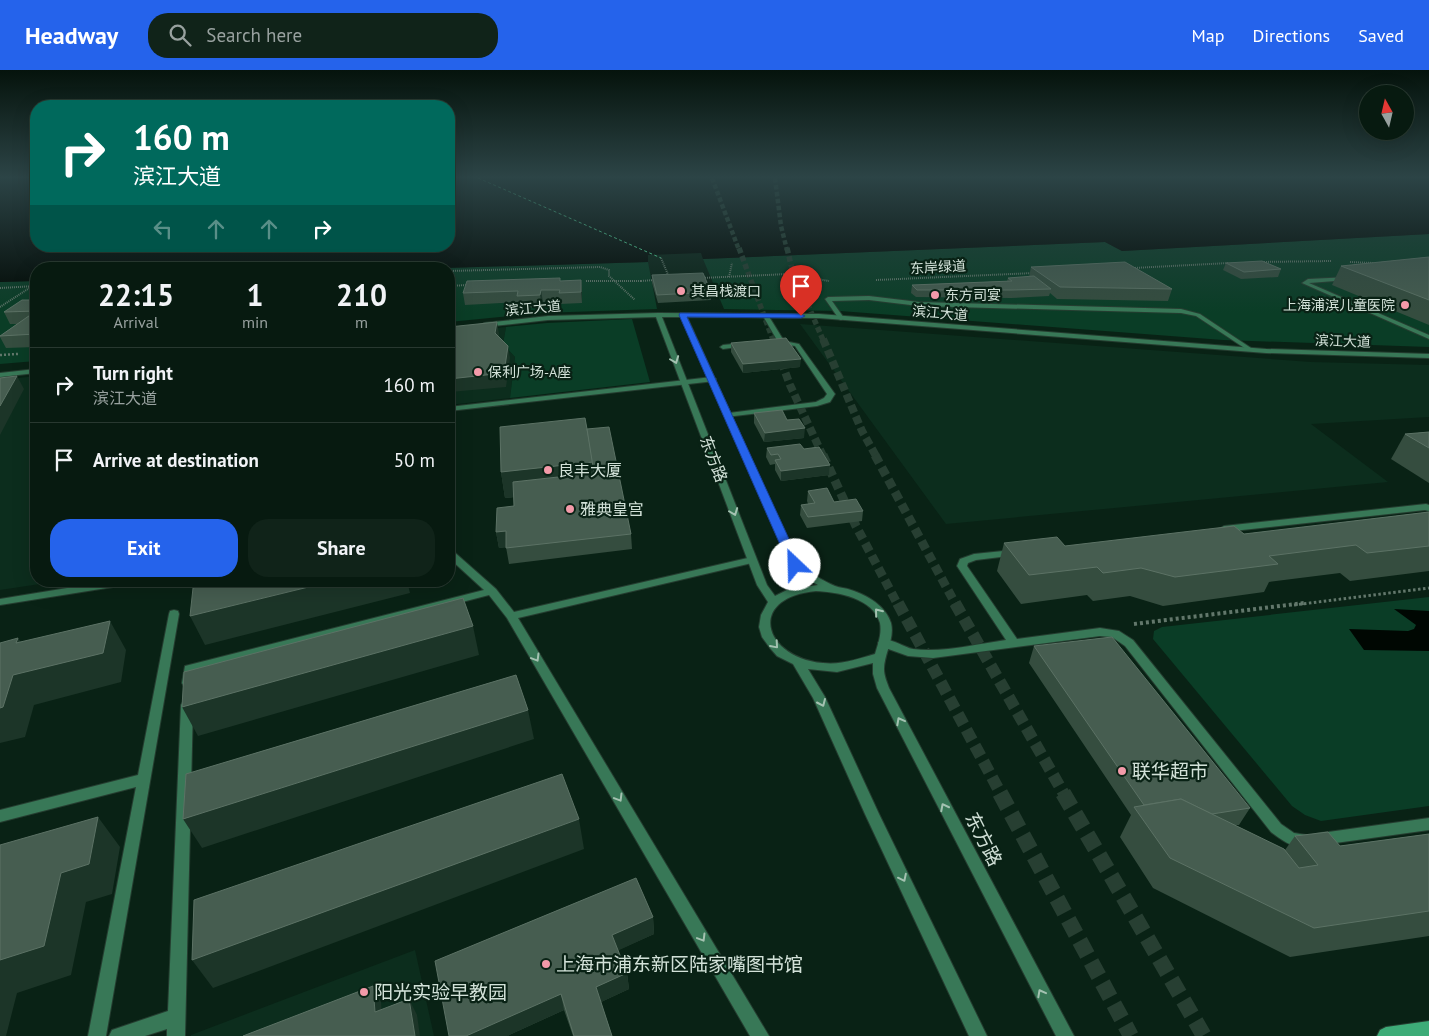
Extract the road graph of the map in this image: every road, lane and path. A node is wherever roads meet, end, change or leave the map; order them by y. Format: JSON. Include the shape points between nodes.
{"nodes":[{"id":1,"x":661,"y":258,"type":"dead end"},
{"id":2,"x":1253,"y":262,"type":"edge"},
{"id":3,"x":1332,"y":262,"type":"dead end"},
{"id":4,"x":1350,"y":262,"type":"dead end"},
{"id":5,"x":732,"y":263,"type":"dead end"},
{"id":6,"x":1233,"y":263,"type":"edge"},
{"id":7,"x":1375,"y":263,"type":"edge"},
{"id":8,"x":1125,"y":268,"type":"edge"},
{"id":9,"x":455,"y":271,"type":"edge"},
{"id":10,"x":1035,"y":273,"type":"dead end"},
{"id":11,"x":729,"y":277,"type":"junction"},
{"id":12,"x":1356,"y":277,"type":"dead end"},
{"id":13,"x":700,"y":278,"type":"edge"},
{"id":14,"x":660,"y":280,"type":"edge"},
{"id":15,"x":670,"y":280,"type":"edge"},
{"id":16,"x":876,"y":280,"type":"dead end"},
{"id":17,"x":586,"y":281,"type":"dead end"},
{"id":18,"x":836,"y":282,"type":"dead end"},
{"id":19,"x":469,"y":285,"type":"edge"},
{"id":20,"x":455,"y":286,"type":"edge"},
{"id":21,"x":30,"y":287,"type":"edge"},
{"id":22,"x":0,"y":288,"type":"edge"},
{"id":23,"x":30,"y":288,"type":"edge"},
{"id":24,"x":0,"y":307,"type":"edge"},
{"id":25,"x":658,"y":314,"type":"junction"},
{"id":26,"x":633,"y":315,"type":"junction"},
{"id":27,"x":683,"y":315,"type":"junction"},
{"id":28,"x":766,"y":316,"type":"junction"},
{"id":29,"x":841,"y":318,"type":"junction"},
{"id":30,"x":476,"y":326,"type":"edge"},
{"id":31,"x":1429,"y":338,"type":"edge"},
{"id":32,"x":782,"y":342,"type":"junction"},
{"id":33,"x":772,"y":343,"type":"edge"},
{"id":34,"x":753,"y":344,"type":"edge"},
{"id":35,"x":723,"y":347,"type":"dead end"},
{"id":36,"x":1251,"y":350,"type":"junction"},
{"id":37,"x":1429,"y":356,"type":"edge"},
{"id":38,"x":30,"y":372,"type":"edge"},
{"id":39,"x":0,"y":375,"type":"edge"},
{"id":40,"x":712,"y":379,"type":"junction"},
{"id":41,"x":684,"y":382,"type":"junction"},
{"id":42,"x":455,"y":408,"type":"edge"},
{"id":43,"x":729,"y":415,"type":"junction"},
{"id":44,"x":1428,"y":507,"type":"edge"},
{"id":45,"x":1210,"y":531,"type":"edge"},
{"id":46,"x":1023,"y":552,"type":"edge"},
{"id":47,"x":455,"y":558,"type":"edge"},
{"id":48,"x":752,"y":560,"type":"junction"},
{"id":49,"x":94,"y":587,"type":"edge"},
{"id":50,"x":833,"y":588,"type":"junction"},
{"id":51,"x":1429,"y":588,"type":"edge"},
{"id":52,"x":492,"y":591,"type":"junction"},
{"id":53,"x":0,"y":602,"type":"edge"},
{"id":54,"x":774,"y":603,"type":"junction"},
{"id":55,"x":174,"y":614,"type":"dead end"},
{"id":56,"x":511,"y":616,"type":"junction"},
{"id":57,"x":1100,"y":632,"type":"junction"},
{"id":58,"x":1014,"y":644,"type":"junction"},
{"id":59,"x":882,"y":650,"type":"junction"},
{"id":60,"x":797,"y":661,"type":"junction"},
{"id":61,"x":144,"y":779,"type":"junction"},
{"id":62,"x":0,"y":816,"type":"edge"},
{"id":63,"x":1429,"y":824,"type":"edge"},
{"id":64,"x":177,"y":1017,"type":"junction"},
{"id":65,"x":1429,"y":1030,"type":"edge"},
{"id":66,"x":97,"y":1036,"type":"edge"},
{"id":67,"x":118,"y":1036,"type":"edge"},
{"id":68,"x":176,"y":1036,"type":"edge"},
{"id":69,"x":760,"y":1036,"type":"edge"},
{"id":70,"x":978,"y":1036,"type":"edge"},
{"id":71,"x":1065,"y":1036,"type":"edge"},
{"id":72,"x":1386,"y":1036,"type":"edge"}],
"edges":[{"from":1,"to":15,"type":"path"},
{"from":2,"to":3,"type":"path"},
{"from":4,"to":7,"type":"path"},
{"from":5,"to":11,"type":"path"},
{"from":6,"to":8,"type":"path"},
{"from":9,"to":26,"type":"path","via":[[606,268],[613,282],[635,299]]},
{"from":10,"to":16,"type":"path","name":"东岸绿道"},
{"from":11,"to":13,"type":"path"},
{"from":11,"to":18,"type":"path","via":[[788,274]]},
{"from":12,"to":31,"type":"street","via":[[1305,283]]},
{"from":14,"to":17,"type":"path","bridge":true},
{"from":19,"to":20,"type":"path"},
{"from":21,"to":22,"type":"path"},
{"from":23,"to":24,"type":"path"},
{"from":25,"to":26,"type":"street","name":"滨江大道"},
{"from":25,"to":27,"type":"street","name":"滨江大道"},
{"from":25,"to":41,"type":"street","name":"东方路","one_way":true},
{"from":26,"to":30,"type":"street","name":"滨江大道","via":[[548,318]]},
{"from":27,"to":28,"type":"street","name":"滨江大道"},
{"from":27,"to":40,"type":"street","name":"东方路"},
{"from":28,"to":29,"type":"street","name":"滨江大道"},
{"from":28,"to":32,"type":"street"},
{"from":29,"to":36,"type":"street","name":"滨江大道"},
{"from":29,"to":36,"type":"street","via":[[828,299],[1182,311],[1198,315]]},
{"from":32,"to":33,"type":"street"},
{"from":32,"to":43,"type":"street","via":[[797,345],[831,394],[827,400]]},
{"from":34,"to":35,"type":"street"},
{"from":36,"to":37,"type":"street","name":"滨江大道"},
{"from":38,"to":39,"type":"street"},
{"from":40,"to":41,"type":"street"},
{"from":40,"to":43,"type":"street","name":"东方路"},
{"from":41,"to":42,"type":"street"},
{"from":41,"to":48,"type":"street","name":"东方路","one_way":true},
{"from":43,"to":50,"type":"street","name":"东方路","via":[[795,565]]},
{"from":44,"to":45,"type":"street"},
{"from":46,"to":58,"type":"street","via":[[974,557],[964,560],[962,566]]},
{"from":47,"to":52,"type":"street"},
{"from":48,"to":54,"type":"street","name":"东方路"},
{"from":48,"to":56,"type":"street"},
{"from":49,"to":53,"type":"street"},
{"from":50,"to":54,"type":"street","name":"东方路","via":[[799,589]]},
{"from":59,"to":50,"type":"street","name":"东方路","one_way":true,"via":[[887,631],[876,608],[849,592]]},
{"from":51,"to":57,"type":"path","via":[[1143,623]]},
{"from":52,"to":56,"type":"street"},
{"from":52,"to":64,"type":"street","via":[[189,669]]},
{"from":54,"to":60,"type":"street","one_way":true,"via":[[767,614],[765,627],[770,640],[781,652]]},
{"from":55,"to":61,"type":"street"},
{"from":56,"to":69,"type":"street","one_way":true},
{"from":57,"to":58,"type":"street"},
{"from":57,"to":63,"type":"street","via":[[1115,634],[1129,643],[1276,828],[1290,839],[1305,841]]},
{"from":58,"to":59,"type":"street","via":[[915,654]]},
{"from":59,"to":60,"type":"street","via":[[850,667],[814,667]]},
{"from":71,"to":59,"type":"street","name":"东方路","one_way":true,"via":[[883,688],[878,672]]},
{"from":60,"to":70,"type":"street","one_way":true,"via":[[819,697]]},
{"from":61,"to":62,"type":"street"},
{"from":61,"to":66,"type":"street"},
{"from":64,"to":67,"type":"street"},
{"from":64,"to":68,"type":"street"},
{"from":65,"to":72,"type":"main road"}]}
